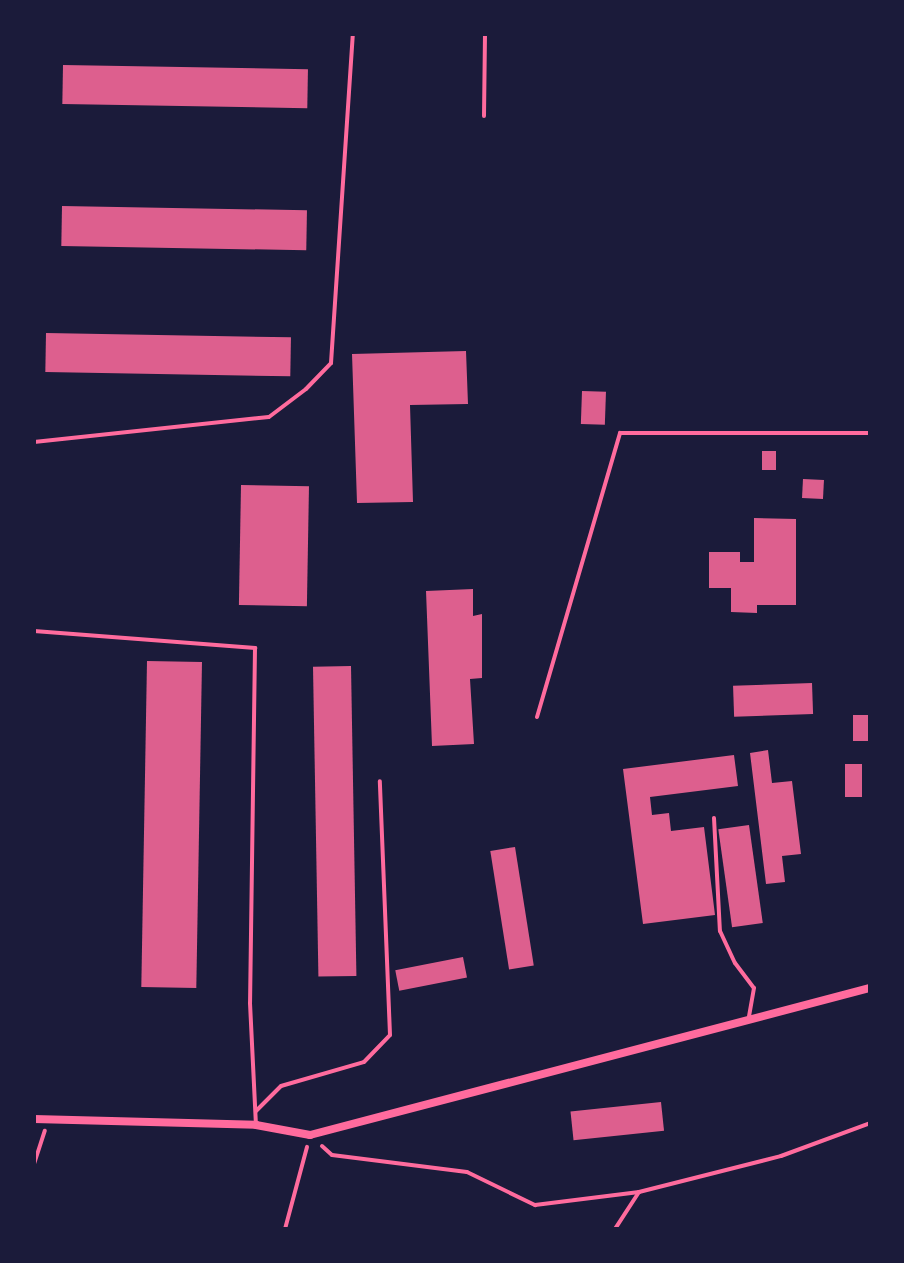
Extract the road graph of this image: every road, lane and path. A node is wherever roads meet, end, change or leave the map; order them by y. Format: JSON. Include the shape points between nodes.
{"nodes":[{"id":1,"x":353,"y":34,"type":"edge"},
{"id":2,"x":485,"y":34,"type":"edge"},
{"id":3,"x":484,"y":116,"type":"dead end"},
{"id":4,"x":870,"y":433,"type":"edge"},
{"id":5,"x":34,"y":442,"type":"edge"},
{"id":6,"x":34,"y":631,"type":"edge"},
{"id":7,"x":537,"y":717,"type":"dead end"},
{"id":8,"x":380,"y":781,"type":"dead end"},
{"id":9,"x":714,"y":818,"type":"dead end"},
{"id":10,"x":870,"y":988,"type":"edge"},
{"id":11,"x":749,"y":1017,"type":"junction"},
{"id":12,"x":256,"y":1111,"type":"junction"},
{"id":13,"x":34,"y":1119,"type":"edge"},
{"id":14,"x":48,"y":1121,"type":"junction"},
{"id":15,"x":870,"y":1123,"type":"edge"},
{"id":16,"x":256,"y":1125,"type":"junction"},
{"id":17,"x":310,"y":1135,"type":"junction"},
{"id":18,"x":34,"y":1164,"type":"edge"},
{"id":19,"x":639,"y":1192,"type":"junction"},
{"id":20,"x":285,"y":1229,"type":"edge"},
{"id":21,"x":615,"y":1229,"type":"edge"}],
"edges":[{"from":1,"to":5,"type":"path","via":[[331,363],[269,417]]},
{"from":2,"to":3,"type":"lane"},
{"from":4,"to":7,"type":"lane","via":[[620,433]]},
{"from":6,"to":12,"type":"lane","via":[[255,648],[250,1003]]},
{"from":8,"to":12,"type":"lane","via":[[390,1035],[364,1062],[281,1086]]},
{"from":9,"to":11,"type":"lane","via":[[720,931],[754,988]]},
{"from":10,"to":11,"type":"street"},
{"from":11,"to":17,"type":"street"},
{"from":12,"to":16,"type":"lane"},
{"from":13,"to":14,"type":"street"},
{"from":14,"to":16,"type":"street"},
{"from":14,"to":18,"type":"path"},
{"from":15,"to":19,"type":"path","via":[[781,1156]]},
{"from":16,"to":17,"type":"street"},
{"from":17,"to":19,"type":"path","via":[[332,1155],[467,1172],[535,1205]]},
{"from":17,"to":20,"type":"path"},
{"from":19,"to":21,"type":"path"}]}
